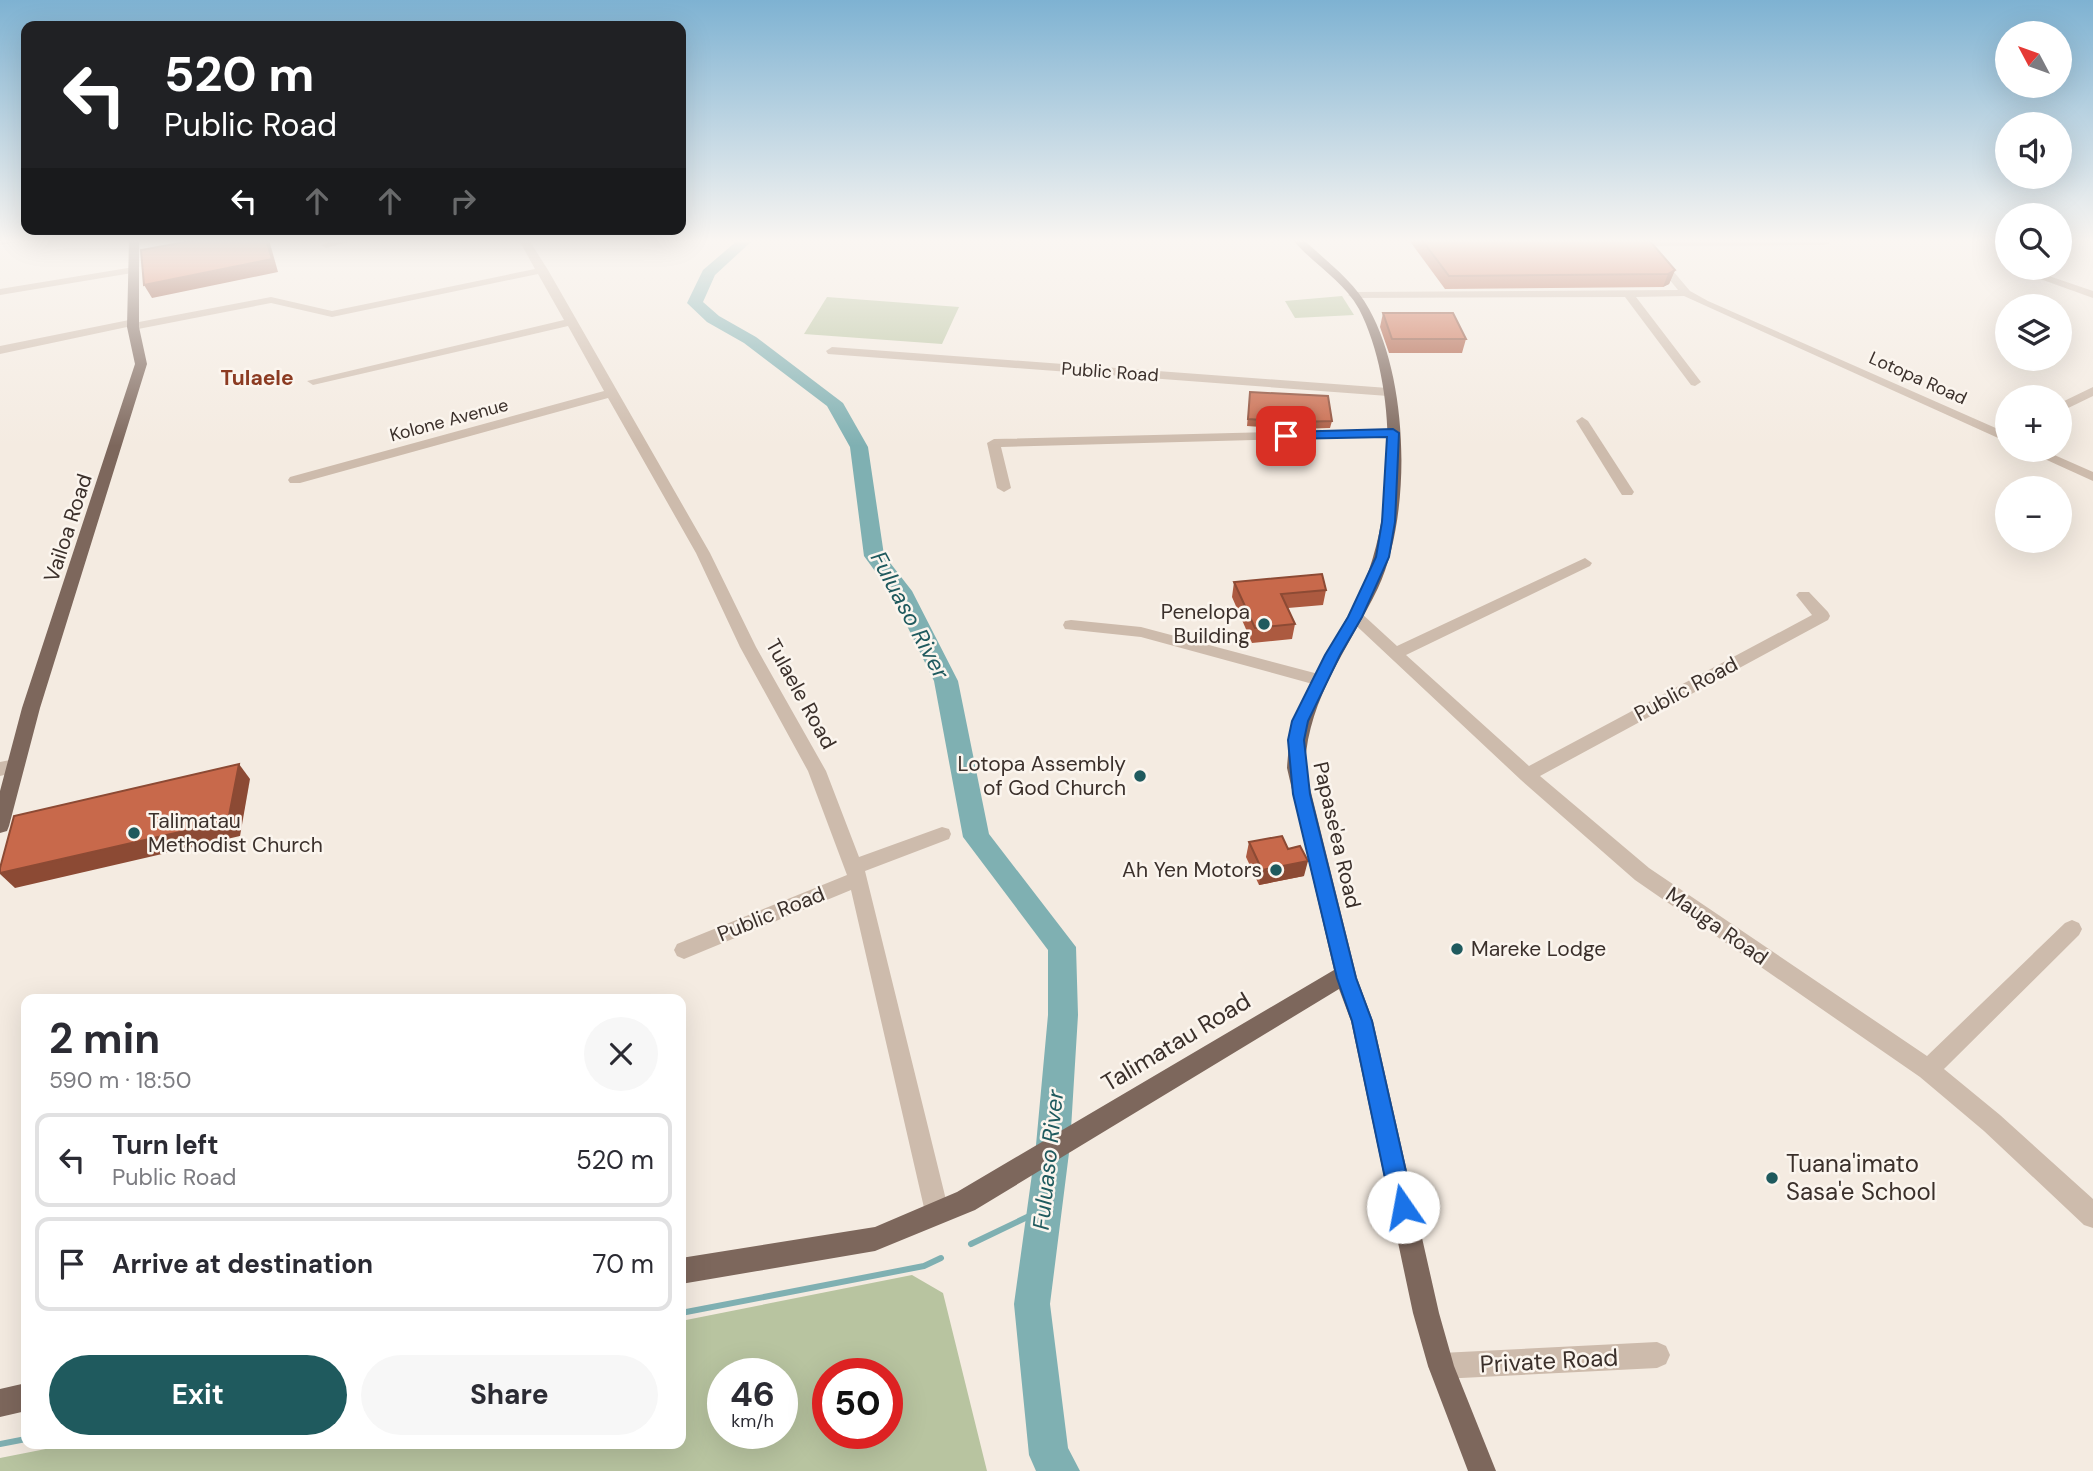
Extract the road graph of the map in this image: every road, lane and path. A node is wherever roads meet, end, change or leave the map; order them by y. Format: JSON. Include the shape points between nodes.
{"nodes":[{"id":1,"x":134,"y":309,"type":"edge"},
{"id":2,"x":224,"y":309,"type":"edge"},
{"id":3,"x":309,"y":309,"type":"edge"},
{"id":4,"x":363,"y":309,"type":"edge"},
{"id":5,"x":564,"y":309,"type":"edge"},
{"id":6,"x":1361,"y":309,"type":"edge"},
{"id":7,"x":1640,"y":309,"type":"edge"},
{"id":8,"x":1721,"y":309,"type":"edge"},
{"id":9,"x":572,"y":322,"type":"junction"},
{"id":10,"x":134,"y":325,"type":"junction"},
{"id":11,"x":0,"y":349,"type":"edge"},
{"id":12,"x":832,"y":351,"type":"dead end"},
{"id":13,"x":313,"y":381,"type":"dead end"},
{"id":14,"x":1695,"y":382,"type":"dead end"},
{"id":15,"x":2093,"y":391,"type":"edge"},
{"id":16,"x":1388,"y":392,"type":"junction"},
{"id":17,"x":612,"y":393,"type":"junction"},
{"id":18,"x":2072,"y":402,"type":"edge"},
{"id":19,"x":1582,"y":421,"type":"dead end"},
{"id":20,"x":1393,"y":433,"type":"junction"},
{"id":21,"x":1995,"y":433,"type":"edge"},
{"id":22,"x":2059,"y":462,"type":"edge"},
{"id":23,"x":2093,"y":477,"type":"edge"},
{"id":24,"x":295,"y":480,"type":"dead end"},
{"id":25,"x":1004,"y":488,"type":"dead end"},
{"id":26,"x":1627,"y":492,"type":"dead end"},
{"id":27,"x":1585,"y":563,"type":"dead end"},
{"id":28,"x":1804,"y":595,"type":"dead end"},
{"id":29,"x":1355,"y":617,"type":"junction"},
{"id":30,"x":1071,"y":625,"type":"dead end"},
{"id":31,"x":1395,"y":654,"type":"junction"},
{"id":32,"x":1320,"y":680,"type":"junction"},
{"id":33,"x":7,"y":767,"type":"edge"},
{"id":34,"x":1527,"y":775,"type":"junction"},
{"id":35,"x":0,"y":826,"type":"edge"},
{"id":36,"x":942,"y":834,"type":"dead end"},
{"id":37,"x":856,"y":873,"type":"junction"},
{"id":38,"x":2072,"y":929,"type":"dead end"},
{"id":39,"x":684,"y":950,"type":"dead end"},
{"id":40,"x":1346,"y":974,"type":"junction"},
{"id":41,"x":1928,"y":1070,"type":"junction"},
{"id":42,"x":937,"y":1212,"type":"junction"},
{"id":43,"x":2093,"y":1216,"type":"edge"},
{"id":44,"x":686,"y":1270,"type":"edge"},
{"id":45,"x":1657,"y":1355,"type":"dead end"},
{"id":46,"x":1441,"y":1366,"type":"junction"},
{"id":47,"x":21,"y":1398,"type":"edge"},
{"id":48,"x":0,"y":1403,"type":"edge"},
{"id":49,"x":1482,"y":1471,"type":"edge"}],
"edges":[{"from":1,"to":10,"type":"main road","name":"Vailoa Road"},
{"from":2,"to":10,"type":"street"},
{"from":3,"to":4,"type":"street","via":[[332,314]]},
{"from":5,"to":9,"type":"street","name":"Tulaele Road"},
{"from":6,"to":16,"type":"main road","name":"Papase'ea Road","via":[[1371,324]]},
{"from":7,"to":14,"type":"street"},
{"from":8,"to":21,"type":"street","name":"Lotopa Road"},
{"from":9,"to":13,"type":"street"},
{"from":9,"to":17,"type":"street","name":"Tulaele Road"},
{"from":10,"to":11,"type":"street"},
{"from":10,"to":33,"type":"main road","name":"Vailoa Road","via":[[141,364]]},
{"from":12,"to":16,"type":"street","name":"Public Road"},
{"from":15,"to":18,"type":"street"},
{"from":16,"to":20,"type":"main road","name":"Papase'ea Road"},
{"from":17,"to":24,"type":"street","name":"Kolone Avenue"},
{"from":17,"to":37,"type":"street","name":"Tulaele Road","via":[[703,553],[748,647],[817,771]]},
{"from":19,"to":26,"type":"street"},
{"from":20,"to":25,"type":"street","via":[[994,443]]},
{"from":20,"to":29,"type":"main road","name":"Papase'ea Road","via":[[1389,522],[1382,557]]},
{"from":22,"to":23,"type":"street"},
{"from":27,"to":31,"type":"street"},
{"from":28,"to":34,"type":"street","name":"Public Road","via":[[1822,616]]},
{"from":29,"to":31,"type":"street","name":"Mauga Road"},
{"from":29,"to":32,"type":"main road","name":"Papase'ea Road"},
{"from":30,"to":32,"type":"street","via":[[1141,632]]},
{"from":31,"to":34,"type":"street","name":"Mauga Road"},
{"from":32,"to":40,"type":"main road","name":"Papase'ea Road","via":[[1300,721],[1297,768]]},
{"from":33,"to":35,"type":"main road","name":"Vailoa Road"},
{"from":34,"to":41,"type":"street","name":"Mauga Road","via":[[1642,874]]},
{"from":36,"to":37,"type":"street","name":"Public Road"},
{"from":37,"to":39,"type":"street","name":"Public Road"},
{"from":37,"to":42,"type":"street","name":"Tulaele Road"},
{"from":38,"to":41,"type":"street"},
{"from":40,"to":42,"type":"main road","name":"Talimatau Road","via":[[966,1201]]},
{"from":40,"to":46,"type":"main road","name":"Papase'ea Road","via":[[1362,1021]]},
{"from":41,"to":43,"type":"street","name":"Mauga Road"},
{"from":42,"to":44,"type":"main road","name":"Talimatau Road","via":[[875,1239]]},
{"from":45,"to":46,"type":"street","name":"Private Road"},
{"from":46,"to":49,"type":"main road","name":"Papase'ea Road"},
{"from":47,"to":48,"type":"main road"}]}
